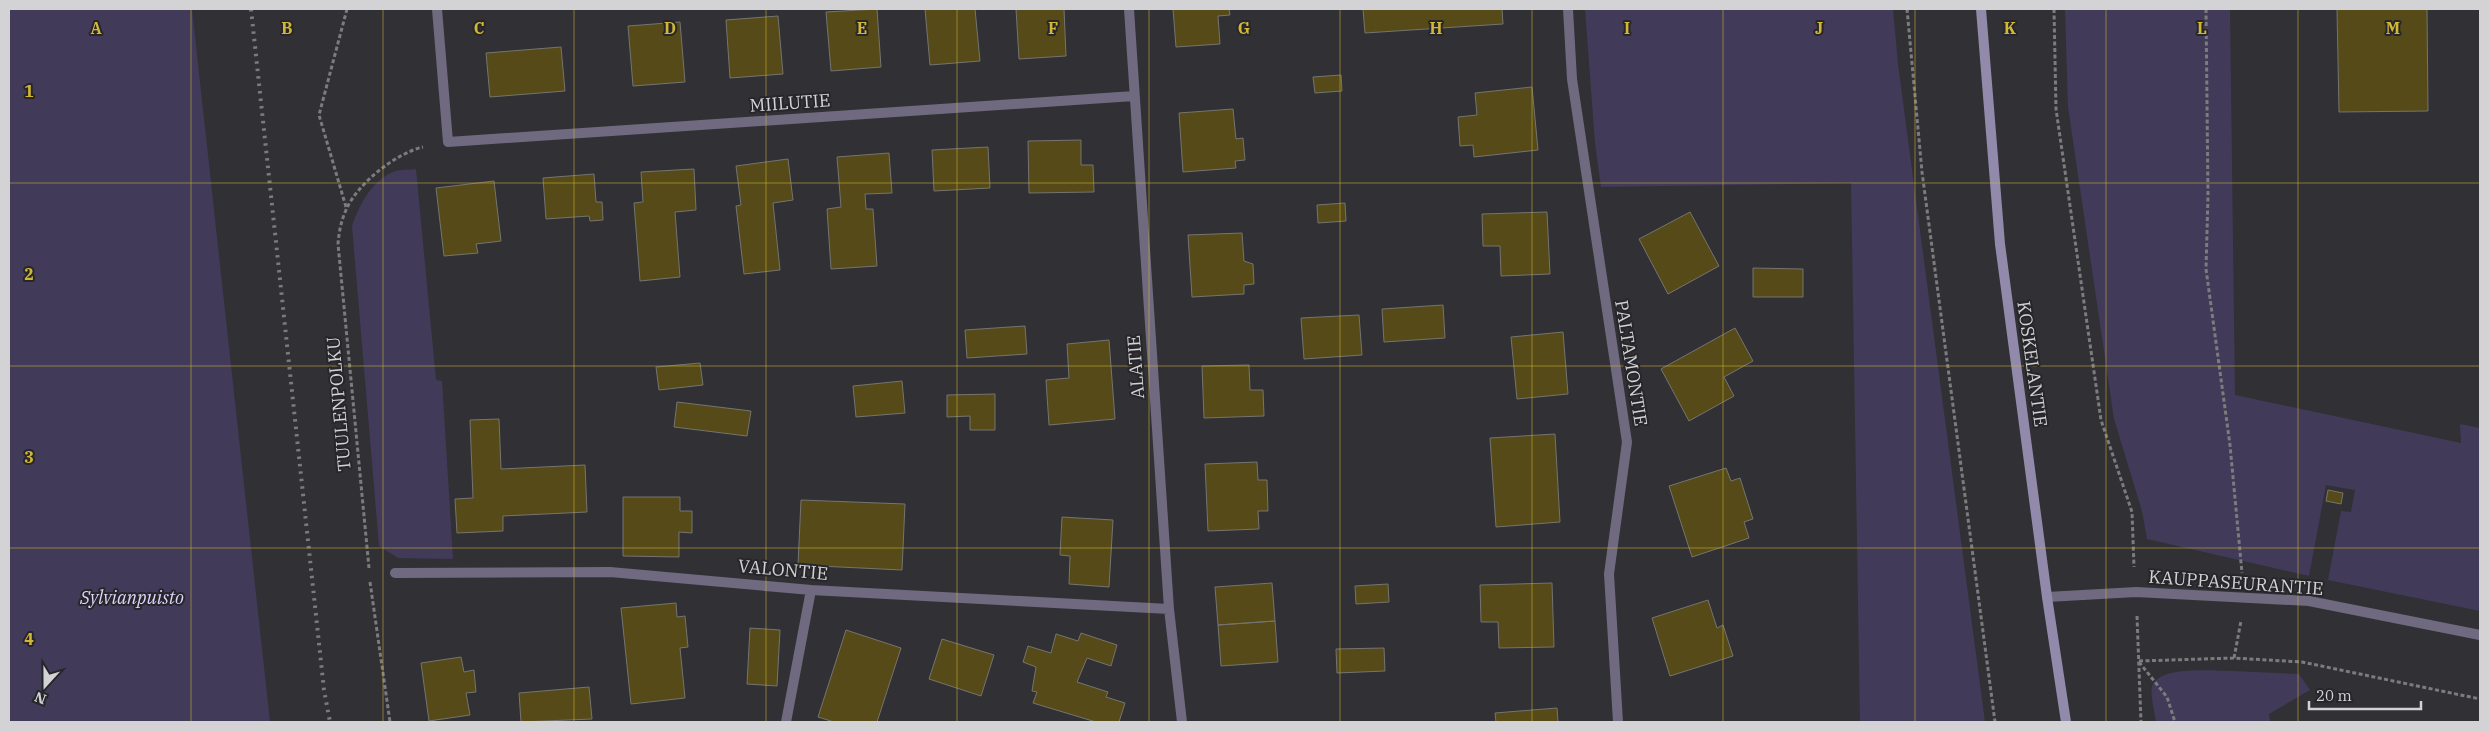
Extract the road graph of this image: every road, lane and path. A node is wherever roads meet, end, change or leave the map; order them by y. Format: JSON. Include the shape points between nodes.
{"nodes":[{"id":1,"x":347,"y":9,"type":"edge"},
{"id":2,"x":437,"y":9,"type":"edge"},
{"id":3,"x":1129,"y":9,"type":"edge"},
{"id":4,"x":1568,"y":9,"type":"edge"},
{"id":5,"x":1906,"y":9,"type":"edge"},
{"id":6,"x":1982,"y":9,"type":"edge"},
{"id":7,"x":2054,"y":9,"type":"edge"},
{"id":8,"x":2206,"y":9,"type":"edge"},
{"id":9,"x":1134,"y":96,"type":"junction"},
{"id":10,"x":448,"y":142,"type":"junction"},
{"id":11,"x":346,"y":208,"type":"junction"},
{"id":12,"x":395,"y":573,"type":"dead end"},
{"id":13,"x":811,"y":590,"type":"junction"},
{"id":14,"x":2136,"y":592,"type":"junction"},
{"id":15,"x":2046,"y":597,"type":"junction"},
{"id":16,"x":2245,"y":598,"type":"junction"},
{"id":17,"x":1169,"y":609,"type":"junction"},
{"id":18,"x":2480,"y":635,"type":"edge"},
{"id":19,"x":2234,"y":658,"type":"junction"},
{"id":20,"x":2139,"y":661,"type":"junction"},
{"id":21,"x":2480,"y":699,"type":"edge"},
{"id":22,"x":390,"y":722,"type":"edge"},
{"id":23,"x":786,"y":722,"type":"edge"},
{"id":24,"x":1182,"y":722,"type":"edge"},
{"id":25,"x":1618,"y":722,"type":"edge"},
{"id":26,"x":1995,"y":722,"type":"edge"},
{"id":27,"x":2066,"y":722,"type":"edge"},
{"id":28,"x":2141,"y":722,"type":"edge"},
{"id":29,"x":2175,"y":722,"type":"edge"}],
"edges":[{"from":1,"to":11,"type":"path","via":[[319,115]]},
{"from":2,"to":10,"type":"street"},
{"from":3,"to":9,"type":"street","name":"ALATIE"},
{"from":4,"to":25,"type":"street","name":"PALTAMONTIE","via":[[1572,78],[1627,442],[1609,574]]},
{"from":5,"to":26,"type":"path","via":[[1922,172]]},
{"from":6,"to":15,"type":"main road","name":"KOSKELANTIE","via":[[2000,244]]},
{"from":7,"to":14,"type":"path","via":[[2056,109],[2101,420],[2132,512]]},
{"from":8,"to":16,"type":"path","via":[[2206,269],[2230,446]]},
{"from":9,"to":10,"type":"street","name":"MIILUTIE"},
{"from":9,"to":17,"type":"street","name":"ALATIE"},
{"from":10,"to":11,"type":"path","name":"TUULENPOLKU","via":[[410,150],[366,181]]},
{"from":11,"to":22,"type":"path","name":"TUULENPOLKU","via":[[338,244],[369,573]]},
{"from":12,"to":13,"type":"street","name":"VALONTIE","via":[[610,572]]},
{"from":13,"to":17,"type":"street","name":"VALONTIE"},
{"from":13,"to":23,"type":"street"},
{"from":14,"to":15,"type":"street","name":"KAUPPASEURANTIE"},
{"from":14,"to":16,"type":"street","name":"KAUPPASEURANTIE"},
{"from":14,"to":20,"type":"path"},
{"from":15,"to":27,"type":"main road","name":"KOSKELANTIE"},
{"from":16,"to":18,"type":"street","name":"KAUPPASEURANTIE","via":[[2309,601]]},
{"from":16,"to":19,"type":"path"},
{"from":17,"to":24,"type":"street","name":"ALATIE"},
{"from":19,"to":20,"type":"path"},
{"from":19,"to":21,"type":"path","via":[[2302,662]]},
{"from":20,"to":28,"type":"path"},
{"from":20,"to":29,"type":"path","via":[[2167,697]]}]}
